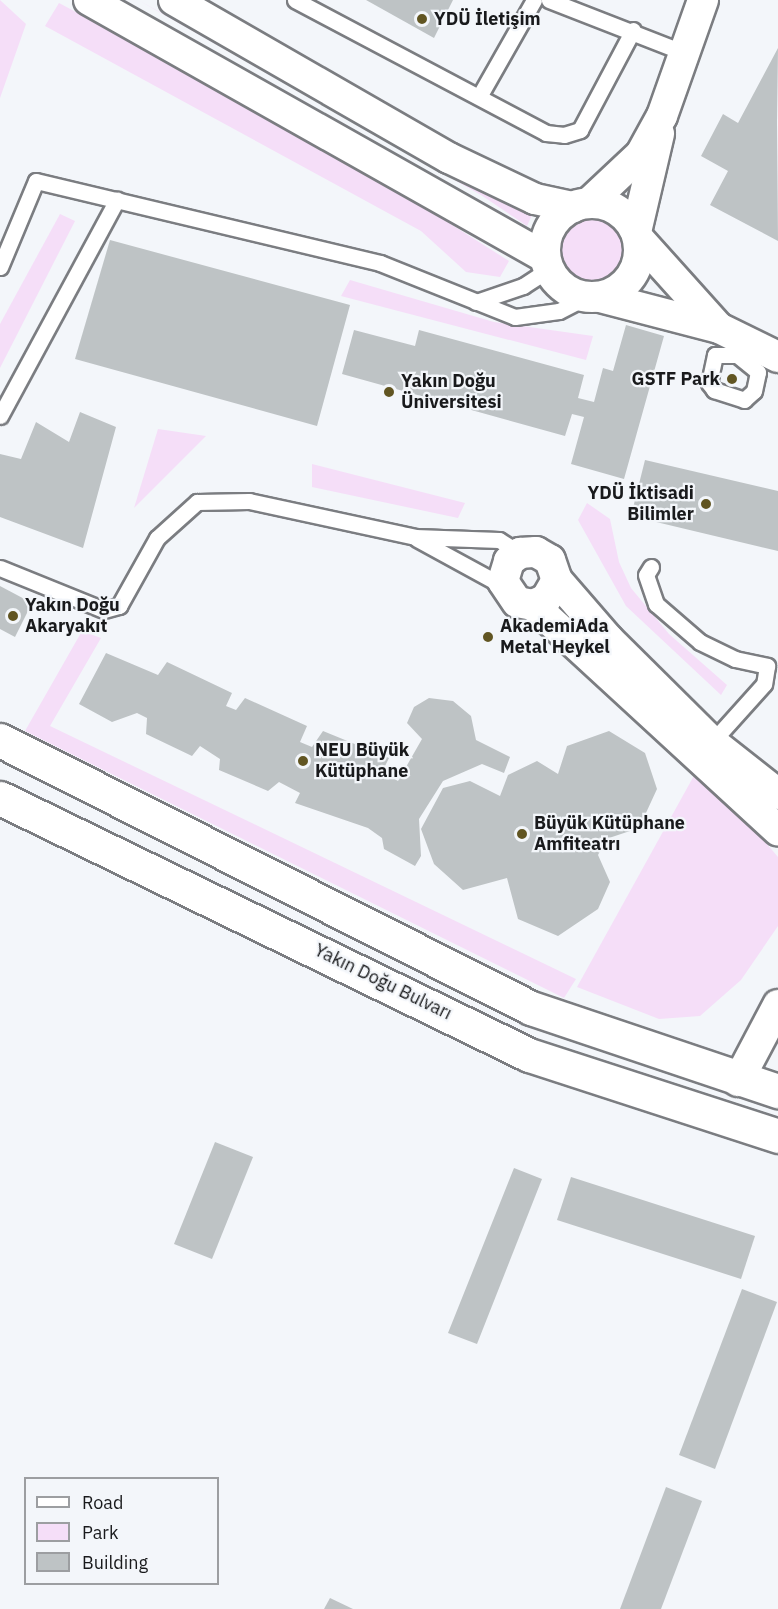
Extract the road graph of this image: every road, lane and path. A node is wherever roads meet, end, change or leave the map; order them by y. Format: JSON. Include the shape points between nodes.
{"nodes":[{"id":1,"x":89,"y":0,"type":"edge"},
{"id":2,"x":174,"y":0,"type":"edge"},
{"id":3,"x":295,"y":0,"type":"edge"},
{"id":4,"x":534,"y":0,"type":"edge"},
{"id":5,"x":549,"y":0,"type":"edge"},
{"id":6,"x":702,"y":0,"type":"edge"},
{"id":7,"x":633,"y":30,"type":"junction"},
{"id":8,"x":685,"y":53,"type":"junction"},
{"id":9,"x":480,"y":95,"type":"junction"},
{"id":10,"x":662,"y":116,"type":"junction"},
{"id":11,"x":117,"y":200,"type":"junction"},
{"id":12,"x":581,"y":205,"type":"junction"},
{"id":13,"x":637,"y":235,"type":"junction"},
{"id":14,"x":547,"y":263,"type":"junction"},
{"id":15,"x":0,"y":267,"type":"edge"},
{"id":16,"x":593,"y":297,"type":"junction"},
{"id":17,"x":476,"y":302,"type":"junction"},
{"id":18,"x":719,"y":328,"type":"junction"},
{"id":19,"x":778,"y":357,"type":"edge"},
{"id":20,"x":0,"y":416,"type":"edge"},
{"id":21,"x":415,"y":537,"type":"junction"},
{"id":22,"x":520,"y":553,"type":"junction"},
{"id":23,"x":651,"y":567,"type":"dead end"},
{"id":24,"x":0,"y":568,"type":"edge"},
{"id":25,"x":557,"y":580,"type":"junction"},
{"id":26,"x":505,"y":586,"type":"junction"},
{"id":27,"x":533,"y":605,"type":"junction"},
{"id":28,"x":0,"y":740,"type":"edge"},
{"id":29,"x":712,"y":742,"type":"junction"},
{"id":30,"x":778,"y":794,"type":"edge"},
{"id":31,"x":0,"y":798,"type":"edge"},
{"id":32,"x":778,"y":830,"type":"edge"},
{"id":33,"x":778,"y":1005,"type":"edge"},
{"id":34,"x":738,"y":1081,"type":"junction"},
{"id":35,"x":778,"y":1090,"type":"edge"},
{"id":36,"x":778,"y":1136,"type":"edge"}],
"edges":[{"from":1,"to":14,"type":"street"},
{"from":2,"to":12,"type":"street","via":[[449,158],[534,199]]},
{"from":3,"to":9,"type":"lane"},
{"from":4,"to":9,"type":"lane"},
{"from":5,"to":7,"type":"lane"},
{"from":6,"to":8,"type":"street"},
{"from":7,"to":8,"type":"lane"},
{"from":7,"to":9,"type":"lane","via":[[580,130],[564,135],[546,133]]},
{"from":8,"to":10,"type":"street"},
{"from":10,"to":12,"type":"street","via":[[641,154]]},
{"from":10,"to":13,"type":"street"},
{"from":11,"to":15,"type":"lane","via":[[36,181]]},
{"from":11,"to":17,"type":"lane","via":[[380,263]]},
{"from":11,"to":20,"type":"lane"},
{"from":12,"to":13,"type":"street","via":[[618,210]]},
{"from":12,"to":14,"type":"street","via":[[551,227]]},
{"from":13,"to":16,"type":"street","via":[[636,269],[627,282]]},
{"from":13,"to":18,"type":"street"},
{"from":14,"to":16,"type":"street","via":[[564,289]]},
{"from":14,"to":17,"type":"lane","via":[[523,286]]},
{"from":16,"to":17,"type":"lane","via":[[559,311],[515,317]]},
{"from":16,"to":18,"type":"street"},
{"from":18,"to":19,"type":"street","via":[[742,348]]},
{"from":21,"to":22,"type":"lane","via":[[499,540]]},
{"from":21,"to":24,"type":"lane","via":[[249,501],[197,502],[157,538],[119,606],[104,610]]},
{"from":21,"to":26,"type":"lane"},
{"from":22,"to":25,"type":"street","via":[[536,552],[550,560]]},
{"from":22,"to":26,"type":"street","via":[[504,571]]},
{"from":23,"to":29,"type":"lane","via":[[646,575],[656,604],[700,642],[735,659],[767,666],[764,684]]},
{"from":25,"to":27,"type":"street","via":[[546,599]]},
{"from":25,"to":29,"type":"street","via":[[609,640]]},
{"from":26,"to":27,"type":"street","via":[[517,602]]},
{"from":27,"to":32,"type":"street"},
{"from":28,"to":34,"type":"main road","via":[[531,1008]]},
{"from":29,"to":30,"type":"street"},
{"from":31,"to":36,"type":"main road","name":"Yakın Doğu Bulvarı","via":[[529,1055]]},
{"from":33,"to":34,"type":"street"},
{"from":34,"to":35,"type":"main road"}]}
